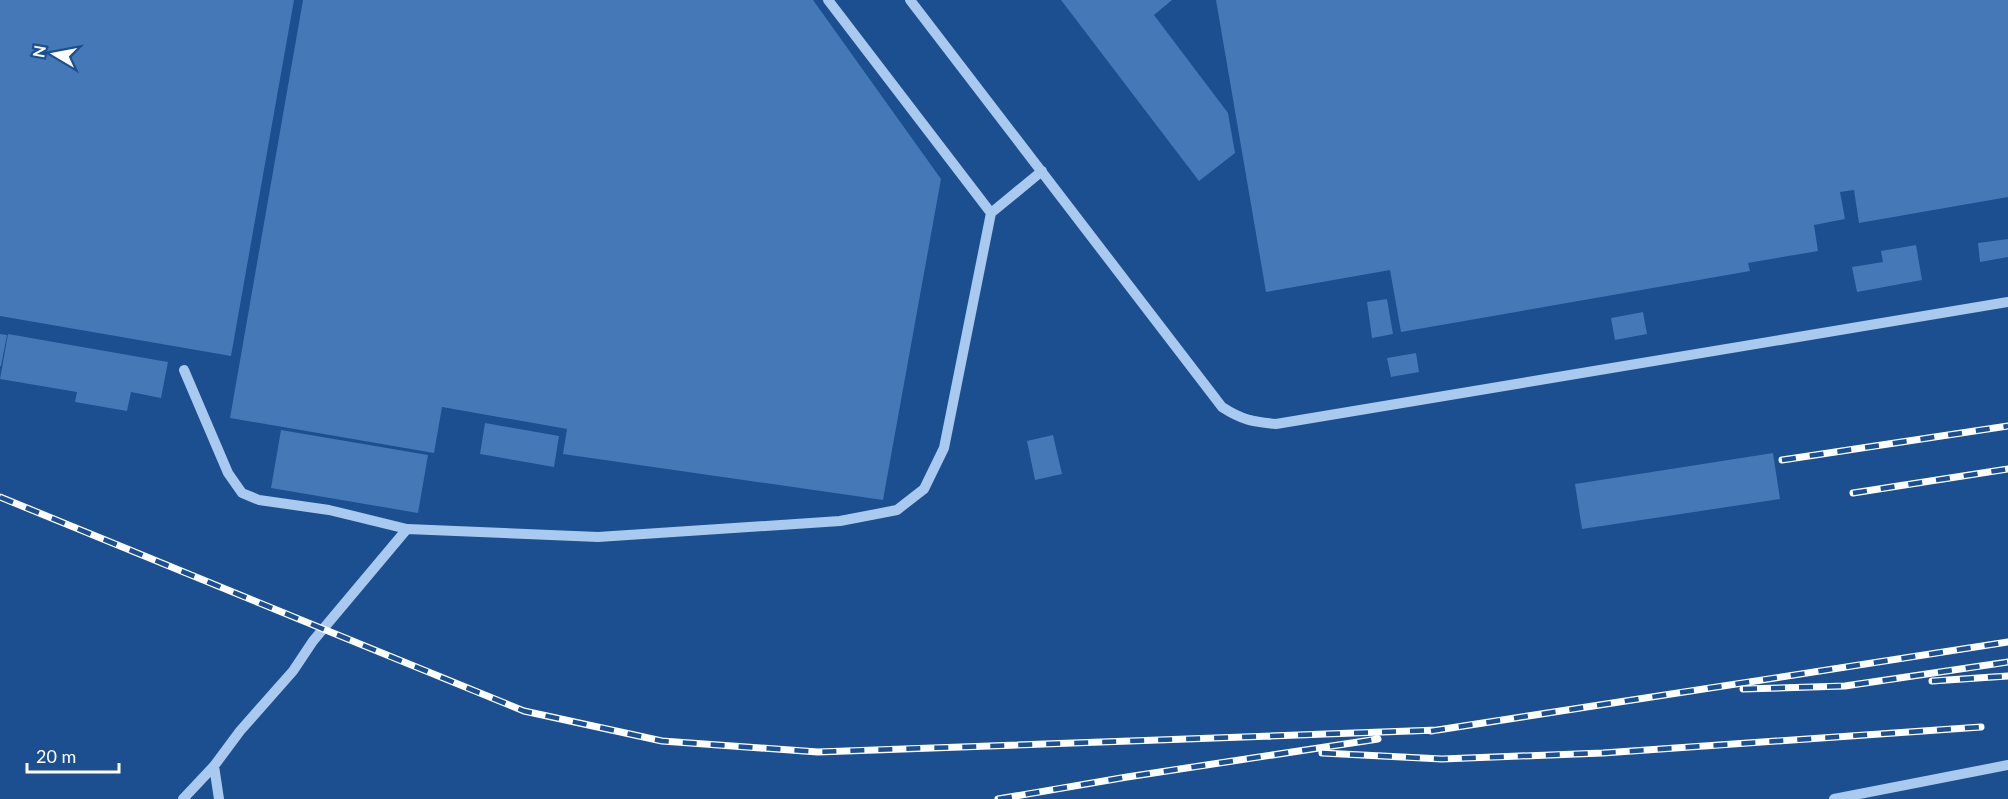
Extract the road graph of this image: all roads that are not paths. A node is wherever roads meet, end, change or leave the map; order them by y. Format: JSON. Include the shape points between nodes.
{"nodes":[{"id":1,"x":828,"y":0,"type":"edge"},
{"id":2,"x":910,"y":0,"type":"edge"},
{"id":3,"x":1042,"y":171,"type":"junction"},
{"id":4,"x":991,"y":213,"type":"junction"},
{"id":5,"x":2008,"y":302,"type":"edge"},
{"id":6,"x":184,"y":370,"type":"dead end"},
{"id":7,"x":407,"y":529,"type":"junction"},
{"id":8,"x":2008,"y":765,"type":"edge"},
{"id":9,"x":214,"y":766,"type":"junction"},
{"id":10,"x":183,"y":799,"type":"edge"},
{"id":11,"x":219,"y":799,"type":"edge"},
{"id":12,"x":1834,"y":799,"type":"edge"}],
"edges":[{"from":1,"to":4,"type":"street"},
{"from":2,"to":3,"type":"street"},
{"from":3,"to":4,"type":"street"},
{"from":3,"to":5,"type":"street","via":[[1222,407],[1255,423],[1276,424]]},
{"from":4,"to":7,"type":"street","via":[[944,448],[924,489],[897,510],[840,521],[598,537]]},
{"from":6,"to":7,"type":"street","via":[[228,473],[242,493],[259,500],[329,510]]},
{"from":7,"to":9,"type":"street"},
{"from":8,"to":12,"type":"street"},
{"from":9,"to":10,"type":"street"},
{"from":9,"to":11,"type":"street"}]}
